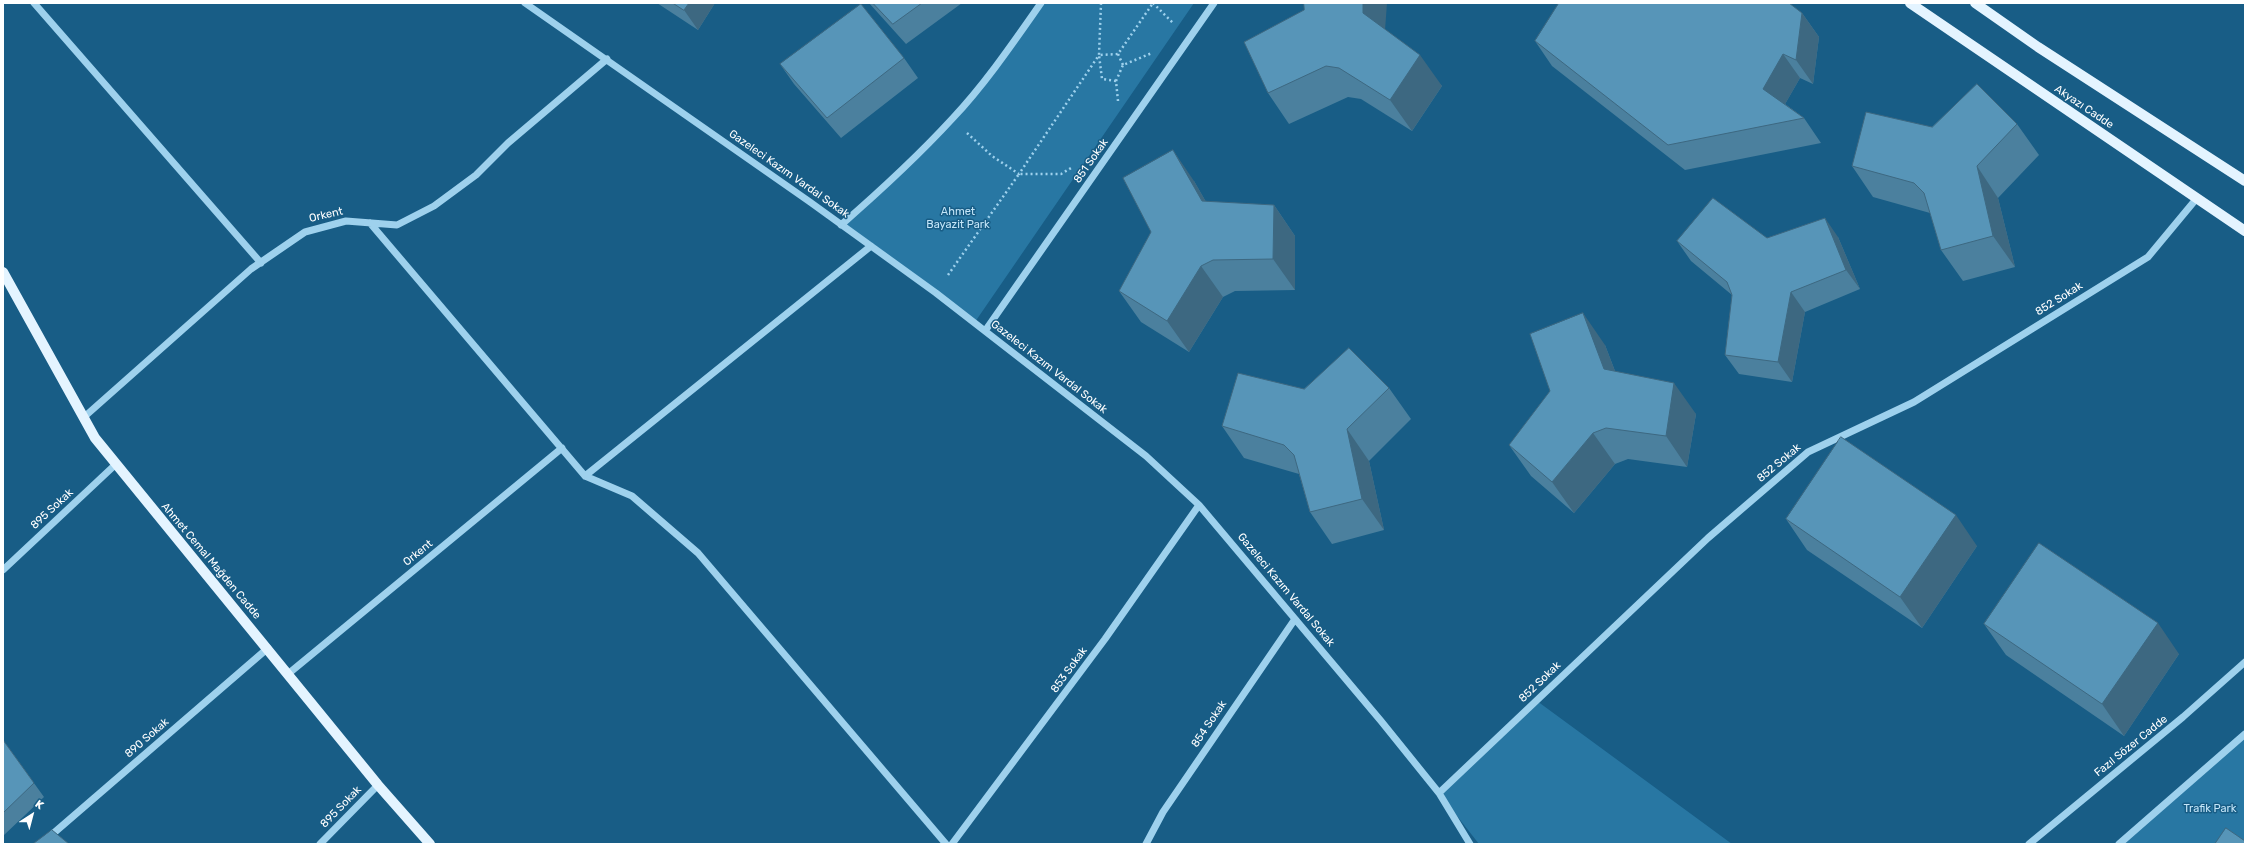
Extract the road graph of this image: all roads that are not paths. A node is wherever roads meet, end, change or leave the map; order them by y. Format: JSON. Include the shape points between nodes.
{"nodes":[{"id":1,"x":34,"y":3,"type":"edge"},
{"id":2,"x":526,"y":3,"type":"edge"},
{"id":3,"x":1041,"y":3,"type":"edge"},
{"id":4,"x":1214,"y":3,"type":"edge"},
{"id":5,"x":1910,"y":3,"type":"edge"},
{"id":6,"x":1975,"y":3,"type":"edge"},
{"id":7,"x":607,"y":59,"type":"junction"},
{"id":8,"x":2245,"y":182,"type":"edge"},
{"id":9,"x":2197,"y":198,"type":"junction"},
{"id":10,"x":370,"y":223,"type":"junction"},
{"id":11,"x":841,"y":224,"type":"junction"},
{"id":12,"x":2245,"y":231,"type":"edge"},
{"id":13,"x":871,"y":246,"type":"junction"},
{"id":14,"x":260,"y":263,"type":"junction"},
{"id":15,"x":3,"y":272,"type":"edge"},
{"id":16,"x":985,"y":332,"type":"junction"},
{"id":17,"x":83,"y":418,"type":"junction"},
{"id":18,"x":562,"y":448,"type":"junction"},
{"id":19,"x":116,"y":464,"type":"junction"},
{"id":20,"x":585,"y":476,"type":"junction"},
{"id":21,"x":1199,"y":505,"type":"junction"},
{"id":22,"x":3,"y":570,"type":"edge"},
{"id":23,"x":1295,"y":619,"type":"junction"},
{"id":24,"x":268,"y":648,"type":"junction"},
{"id":25,"x":2245,"y":662,"type":"edge"},
{"id":26,"x":288,"y":674,"type":"junction"},
{"id":27,"x":2245,"y":734,"type":"edge"},
{"id":28,"x":378,"y":785,"type":"junction"},
{"id":29,"x":1439,"y":794,"type":"junction"},
{"id":30,"x":41,"y":844,"type":"edge"},
{"id":31,"x":320,"y":844,"type":"edge"},
{"id":32,"x":430,"y":844,"type":"edge"},
{"id":33,"x":946,"y":844,"type":"edge"},
{"id":34,"x":952,"y":844,"type":"edge"},
{"id":35,"x":1146,"y":844,"type":"edge"},
{"id":36,"x":1470,"y":844,"type":"edge"},
{"id":37,"x":2029,"y":844,"type":"edge"},
{"id":38,"x":2119,"y":844,"type":"edge"}],
"edges":[{"from":1,"to":14,"type":"street"},
{"from":2,"to":7,"type":"street","name":"Gazeleci Kazım Vardal Sokak"},
{"from":3,"to":11,"type":"street","via":[[1010,48],[953,118],[893,179]]},
{"from":4,"to":16,"type":"street","name":"851 Sokak"},
{"from":5,"to":9,"type":"main road","name":"Akyazı Cadde"},
{"from":6,"to":8,"type":"main road"},
{"from":7,"to":10,"type":"street","name":"Orkent","via":[[508,143],[476,174],[434,206],[397,225]]},
{"from":7,"to":11,"type":"street","name":"Gazeleci Kazım Vardal Sokak"},
{"from":9,"to":12,"type":"main road","name":"Akyazı Cadde"},
{"from":9,"to":29,"type":"street","name":"852 Sokak","via":[[2148,257],[1914,402],[1808,452],[1708,538]]},
{"from":10,"to":14,"type":"street","name":"Orkent","via":[[346,221],[305,232]]},
{"from":10,"to":18,"type":"street"},
{"from":11,"to":13,"type":"street","name":"Gazeleci Kazım Vardal Sokak"},
{"from":13,"to":16,"type":"street","name":"Gazeleci Kazım Vardal Sokak"},
{"from":13,"to":20,"type":"street"},
{"from":14,"to":17,"type":"street","name":"Orkent"},
{"from":15,"to":17,"type":"main road","name":"Ahmet Cemal Mağden Cadde"},
{"from":16,"to":21,"type":"street","name":"Gazeleci Kazım Vardal Sokak","via":[[1146,456]]},
{"from":17,"to":19,"type":"main road","name":"Ahmet Cemal Mağden Cadde"},
{"from":18,"to":20,"type":"street"},
{"from":18,"to":26,"type":"street","name":"Orkent"},
{"from":19,"to":22,"type":"street","name":"895 Sokak"},
{"from":19,"to":24,"type":"main road","name":"Ahmet Cemal Mağden Cadde"},
{"from":20,"to":33,"type":"street","via":[[632,496],[698,553]]},
{"from":21,"to":23,"type":"street","name":"Gazeleci Kazım Vardal Sokak"},
{"from":21,"to":34,"type":"street","name":"853 Sokak","via":[[1105,639]]},
{"from":23,"to":29,"type":"street","name":"Gazeleci Kazım Vardal Sokak","via":[[1381,720]]},
{"from":23,"to":35,"type":"street","name":"854 Sokak","via":[[1167,806]]},
{"from":24,"to":26,"type":"main road","name":"Ahmet Cemal Mağden Cadde"},
{"from":24,"to":30,"type":"street","name":"890 Sokak"},
{"from":25,"to":37,"type":"street","name":"Fazıl Sözer Cadde","via":[[2183,717]]},
{"from":26,"to":28,"type":"main road","name":"Ahmet Cemal Mağden Cadde"},
{"from":27,"to":38,"type":"street"},
{"from":28,"to":31,"type":"street","name":"895 Sokak"},
{"from":28,"to":32,"type":"main road","name":"Ahmet Cemal Mağden Cadde"},
{"from":29,"to":36,"type":"street","name":"Gazeleci Kazım Vardal Sokak"}]}
